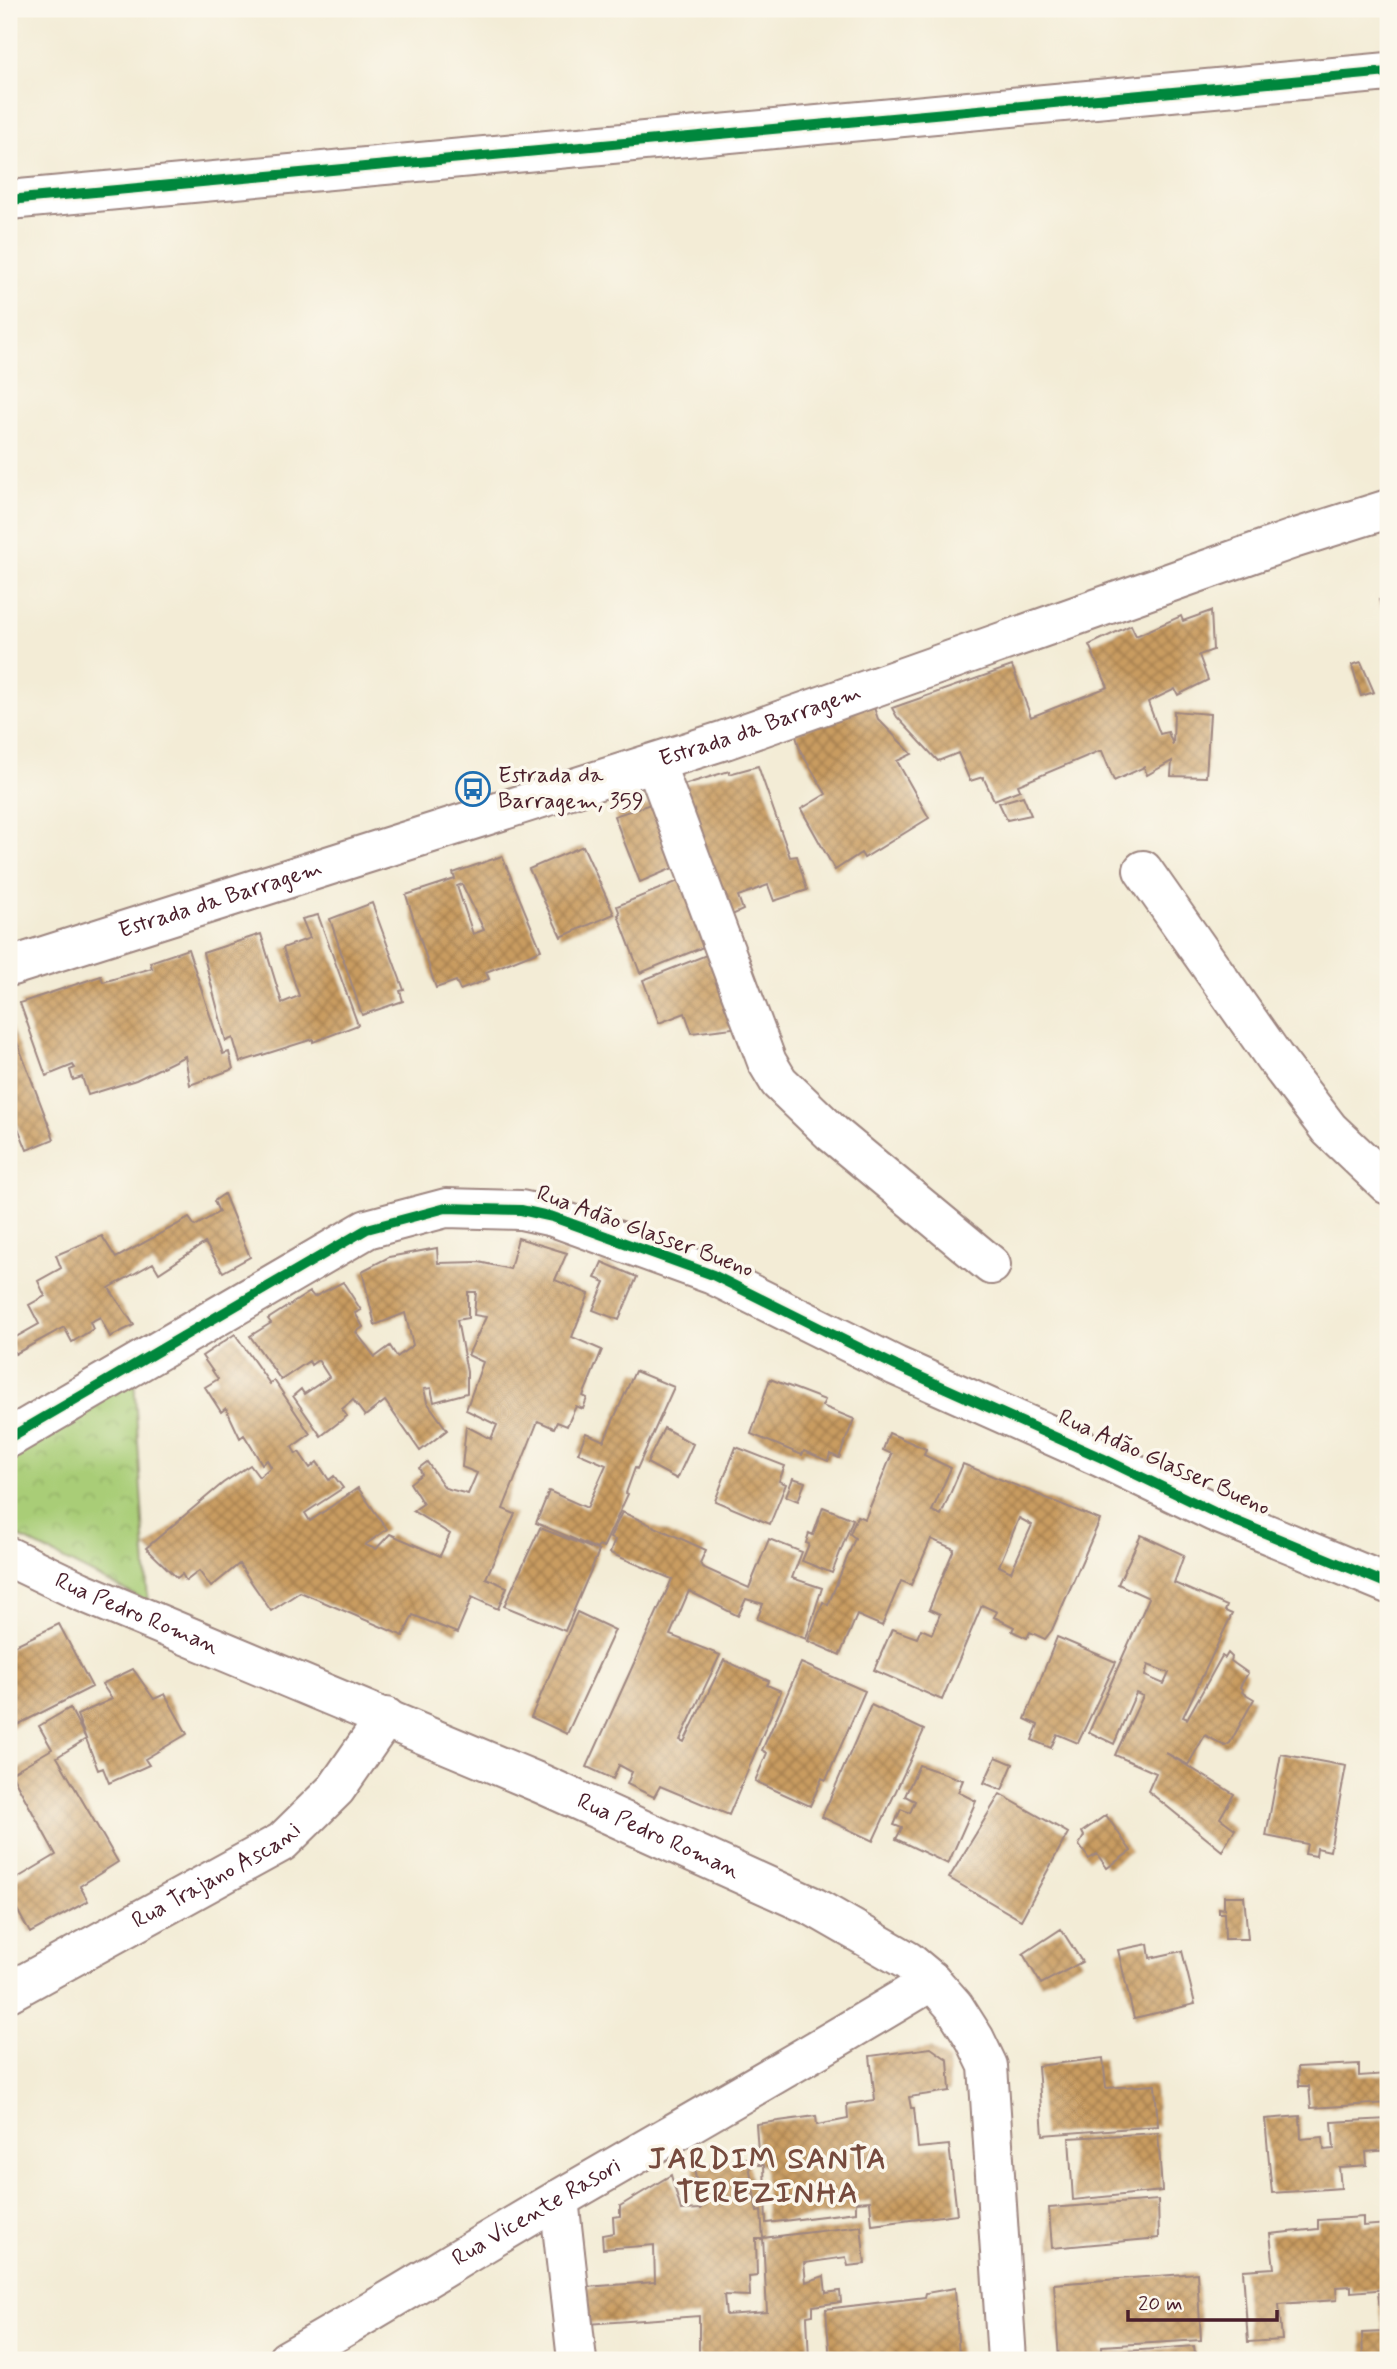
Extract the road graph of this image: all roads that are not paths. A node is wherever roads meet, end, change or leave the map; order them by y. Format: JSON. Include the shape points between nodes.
{"nodes":[{"id":1,"x":1388,"y":72,"type":"edge"},
{"id":2,"x":9,"y":200,"type":"edge"},
{"id":3,"x":1388,"y":509,"type":"edge"},
{"id":4,"x":655,"y":763,"type":"junction"},
{"id":5,"x":1143,"y":870,"type":"dead end"},
{"id":6,"x":9,"y":967,"type":"edge"},
{"id":7,"x":1388,"y":1185,"type":"edge"},
{"id":8,"x":991,"y":1265,"type":"dead end"},
{"id":9,"x":9,"y":1437,"type":"edge"},
{"id":10,"x":9,"y":1557,"type":"edge"},
{"id":11,"x":1388,"y":1584,"type":"edge"},
{"id":12,"x":386,"y":1717,"type":"junction"},
{"id":13,"x":932,"y":1981,"type":"junction"},
{"id":14,"x":9,"y":1992,"type":"edge"},
{"id":15,"x":559,"y":2199,"type":"junction"},
{"id":16,"x":287,"y":2360,"type":"edge"},
{"id":17,"x":577,"y":2360,"type":"edge"},
{"id":18,"x":1007,"y":2360,"type":"edge"}],
"edges":[{"from":1,"to":2,"type":"street"},
{"from":3,"to":4,"type":"street","name":"Estrada da Barragem","via":[[1293,538]]},
{"from":4,"to":6,"type":"street","name":"Estrada da Barragem"},
{"from":4,"to":8,"type":"street","via":[[767,1062],[779,1082],[832,1133]]},
{"from":5,"to":7,"type":"street","via":[[1329,1129]]},
{"from":9,"to":11,"type":"street","name":"Rua Adão Glasser Bueno","via":[[367,1229],[446,1208],[521,1210],[553,1217],[713,1275],[896,1366],[1214,1512]]},
{"from":10,"to":12,"type":"street","name":"Rua Pedro Roman","via":[[80,1591]]},
{"from":12,"to":13,"type":"street","name":"Rua Pedro Roman","via":[[814,1907],[908,1961]]},
{"from":12,"to":14,"type":"street","name":"Rua Trajano Ascani","via":[[336,1789],[282,1842]]},
{"from":13,"to":15,"type":"street","name":"Rua Vicente Rasori","via":[[797,2064]]},
{"from":13,"to":18,"type":"street","name":"Rua Pedro Roman","via":[[954,2006],[988,2066]]},
{"from":15,"to":16,"type":"street","name":"Rua Vicente Rasori"},
{"from":15,"to":17,"type":"street"}]}
